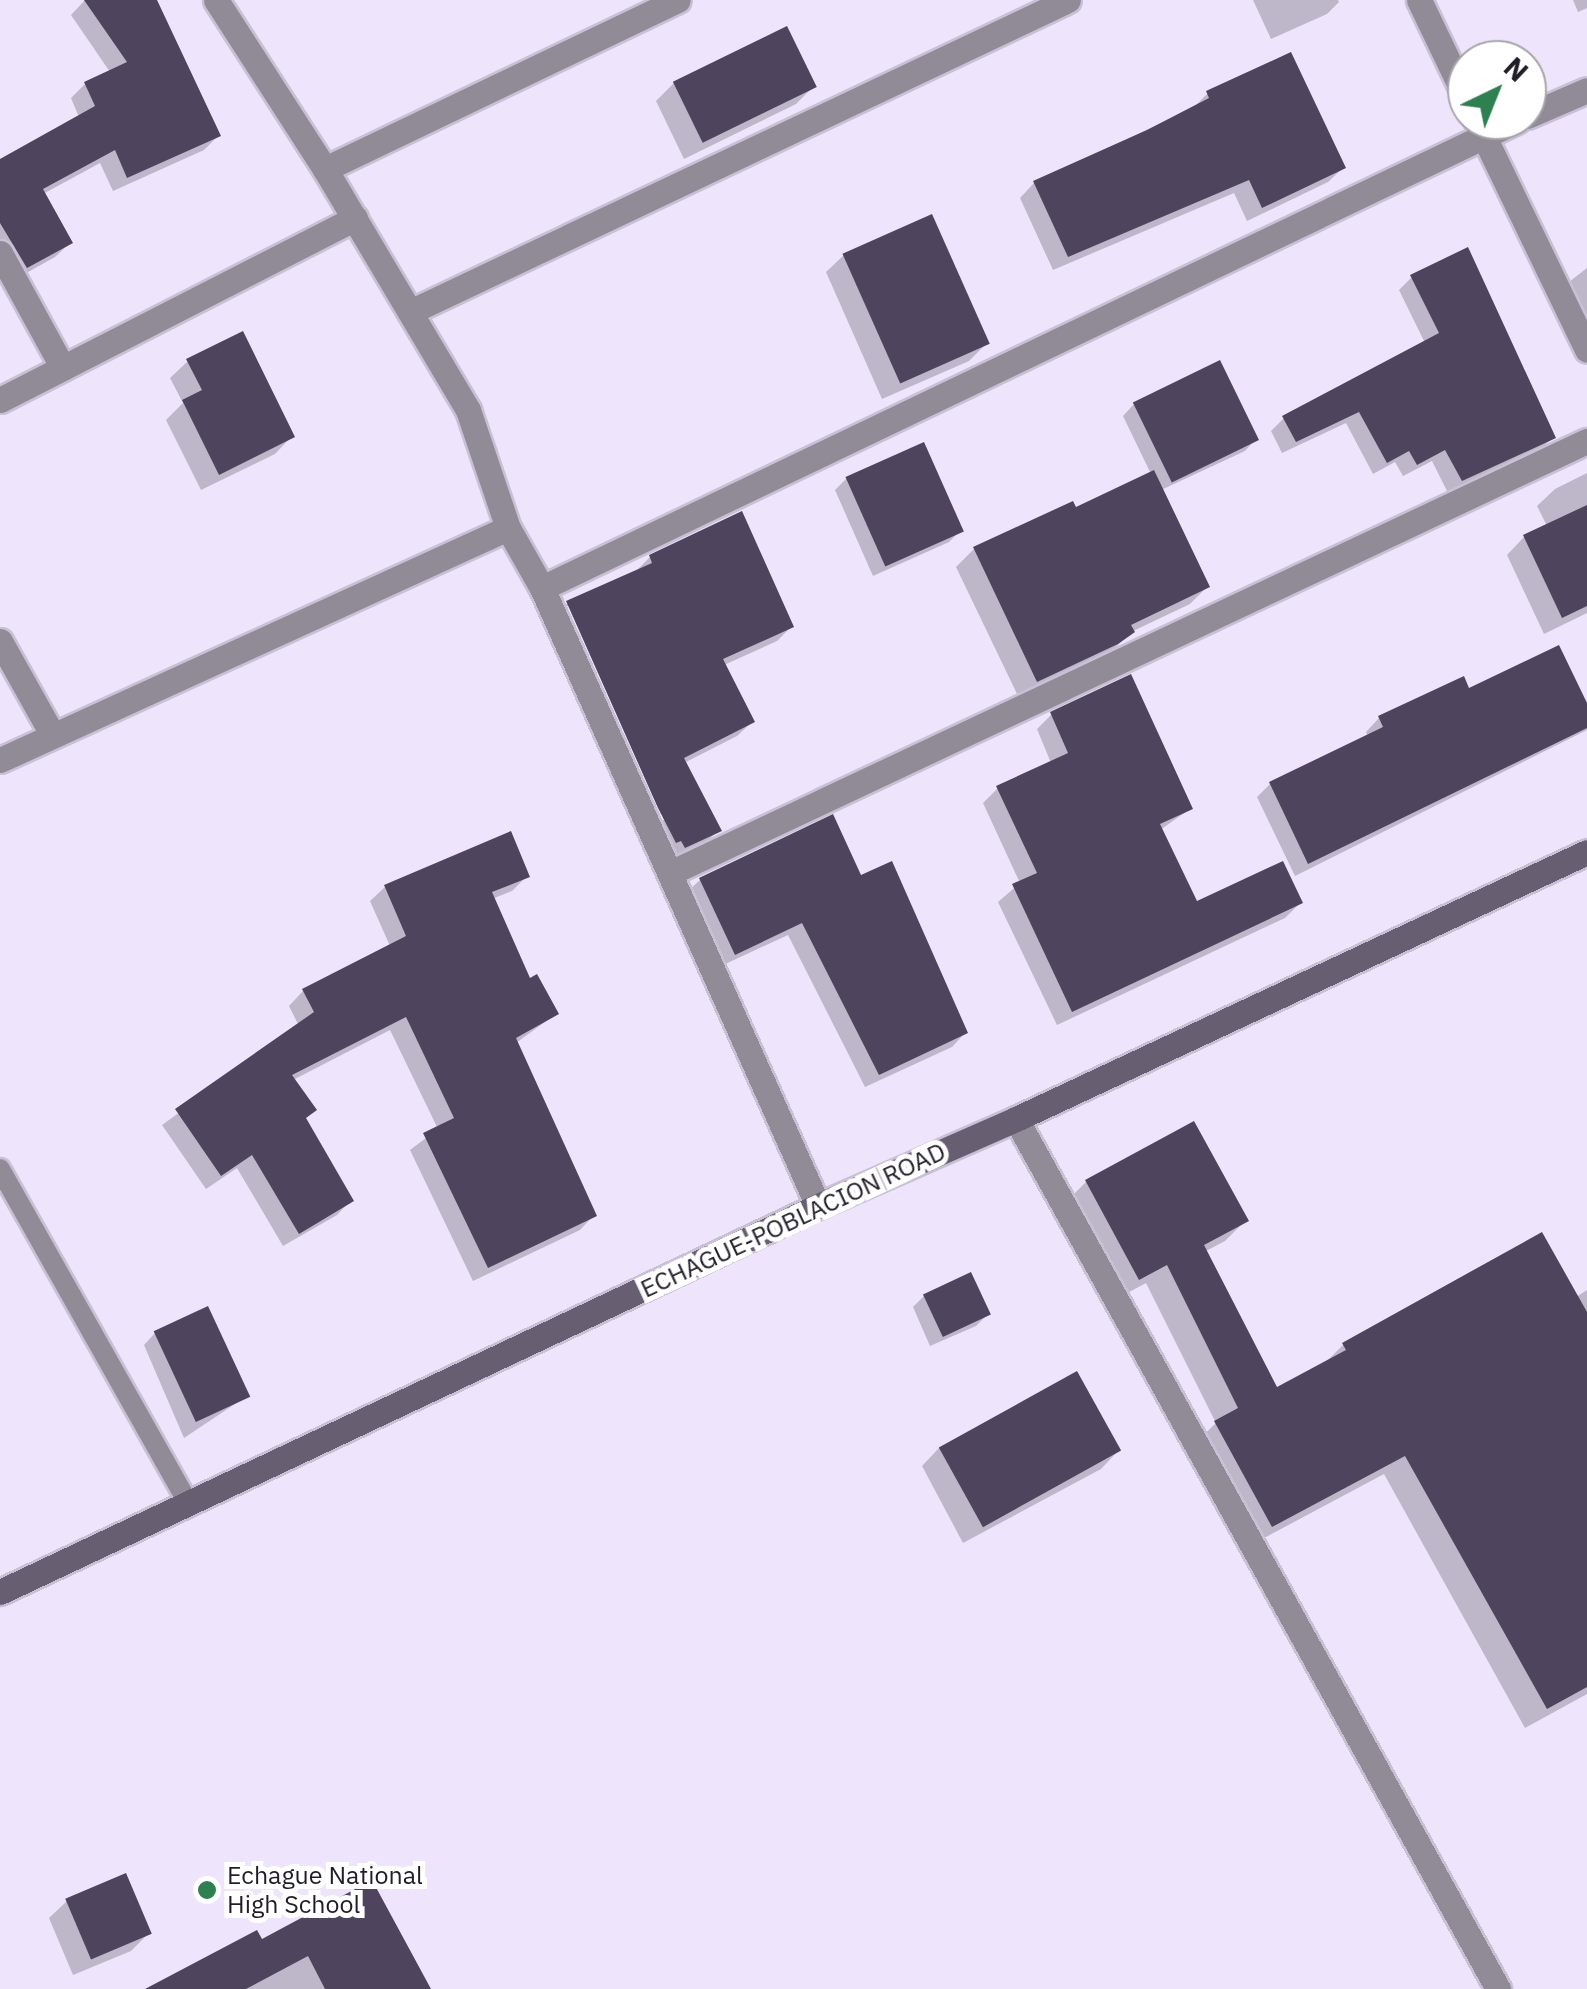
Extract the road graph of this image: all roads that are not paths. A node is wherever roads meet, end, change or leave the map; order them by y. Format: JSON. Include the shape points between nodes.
{"nodes":[{"id":1,"x":216,"y":0,"type":"edge"},
{"id":2,"x":678,"y":0,"type":"edge"},
{"id":3,"x":1068,"y":0,"type":"edge"},
{"id":4,"x":1419,"y":0,"type":"edge"},
{"id":5,"x":1447,"y":58,"type":"edge"},
{"id":6,"x":1587,"y":90,"type":"edge"},
{"id":7,"x":1547,"y":107,"type":"edge"},
{"id":8,"x":1456,"y":140,"type":"edge"},
{"id":9,"x":1486,"y":140,"type":"edge"},
{"id":10,"x":325,"y":169,"type":"junction"},
{"id":11,"x":354,"y":218,"type":"junction"},
{"id":12,"x":0,"y":253,"type":"edge"},
{"id":13,"x":410,"y":312,"type":"junction"},
{"id":14,"x":1587,"y":350,"type":"edge"},
{"id":15,"x":63,"y":368,"type":"junction"},
{"id":16,"x":0,"y":400,"type":"edge"},
{"id":17,"x":1587,"y":442,"type":"edge"},
{"id":18,"x":508,"y":528,"type":"junction"},
{"id":19,"x":542,"y":588,"type":"junction"},
{"id":20,"x":0,"y":641,"type":"edge"},
{"id":21,"x":52,"y":734,"type":"junction"},
{"id":22,"x":0,"y":760,"type":"edge"},
{"id":23,"x":1587,"y":852,"type":"edge"},
{"id":24,"x":670,"y":873,"type":"junction"},
{"id":25,"x":1016,"y":1119,"type":"junction"},
{"id":26,"x":0,"y":1168,"type":"edge"},
{"id":27,"x":818,"y":1206,"type":"junction"},
{"id":28,"x":188,"y":1504,"type":"junction"},
{"id":29,"x":0,"y":1592,"type":"edge"},
{"id":30,"x":1498,"y":1989,"type":"edge"}],
"edges":[{"from":1,"to":10,"type":"street"},
{"from":2,"to":10,"type":"street"},
{"from":3,"to":13,"type":"street"},
{"from":4,"to":5,"type":"street"},
{"from":6,"to":7,"type":"street"},
{"from":8,"to":19,"type":"street"},
{"from":9,"to":14,"type":"street"},
{"from":10,"to":11,"type":"street"},
{"from":11,"to":13,"type":"street"},
{"from":11,"to":15,"type":"street"},
{"from":12,"to":15,"type":"street"},
{"from":13,"to":18,"type":"street","via":[[468,410]]},
{"from":15,"to":16,"type":"street"},
{"from":17,"to":24,"type":"street"},
{"from":18,"to":19,"type":"street"},
{"from":18,"to":21,"type":"street"},
{"from":19,"to":24,"type":"street"},
{"from":20,"to":21,"type":"street"},
{"from":21,"to":22,"type":"street"},
{"from":23,"to":25,"type":"main road","name":"ECHAGUE-POBLACION ROAD"},
{"from":24,"to":27,"type":"street"},
{"from":25,"to":27,"type":"main road","name":"ECHAGUE-POBLACION ROAD"},
{"from":25,"to":30,"type":"street"},
{"from":26,"to":28,"type":"lane"},
{"from":27,"to":28,"type":"main road","name":"ECHAGUE-POBLACION ROAD"},
{"from":28,"to":29,"type":"main road","name":"ECHAGUE-POBLACION ROAD"}]}
